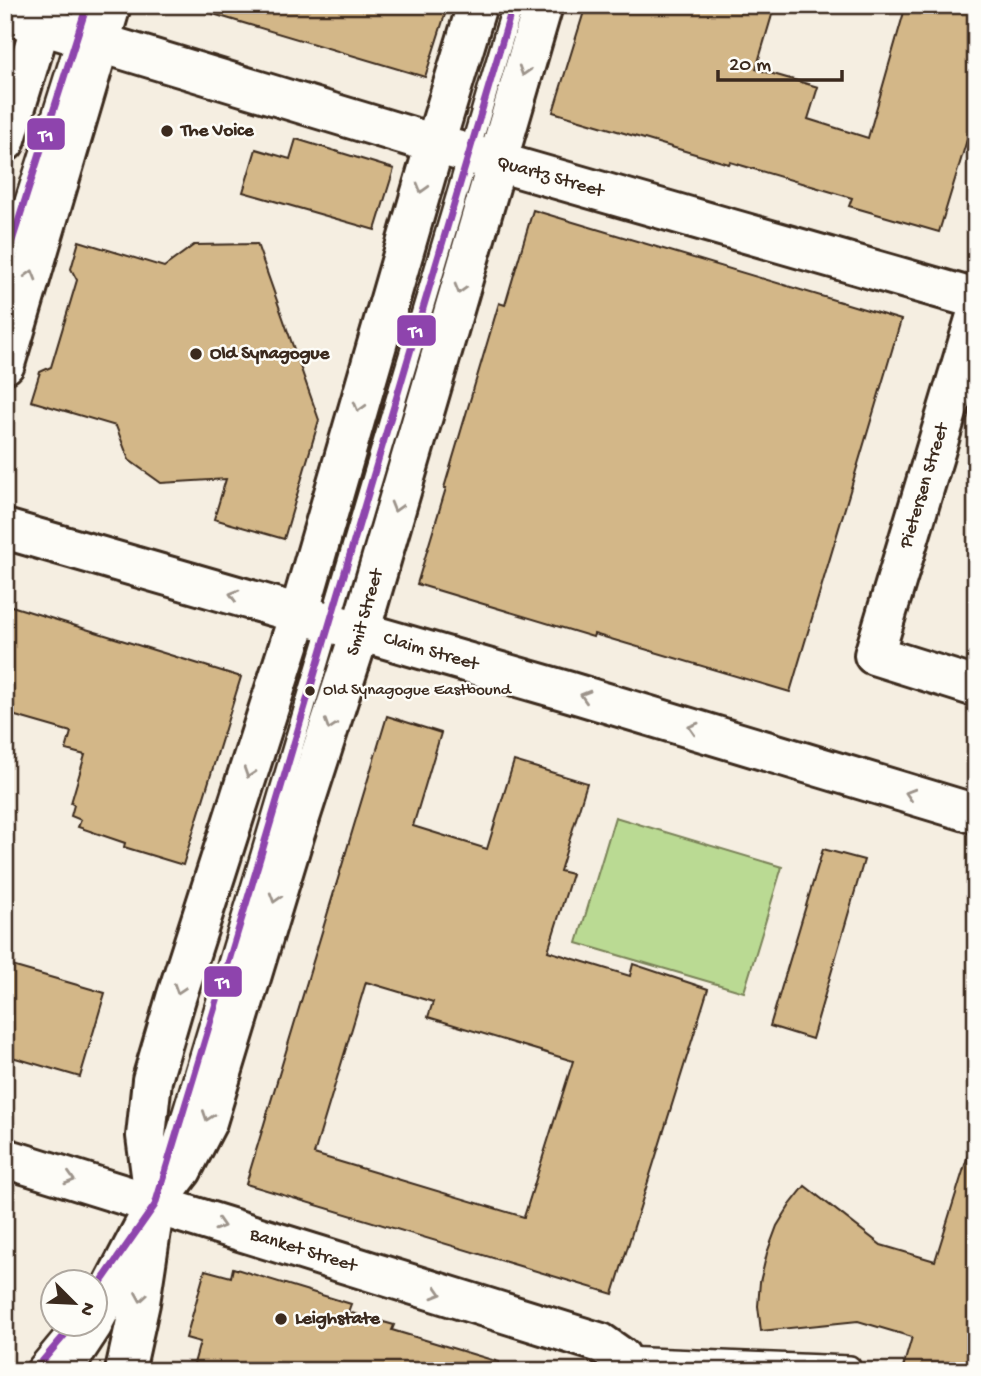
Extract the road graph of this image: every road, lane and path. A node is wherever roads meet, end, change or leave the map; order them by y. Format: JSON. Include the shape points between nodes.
{"nodes":[{"id":1,"x":111,"y":5,"type":"edge"},
{"id":2,"x":477,"y":5,"type":"edge"},
{"id":3,"x":513,"y":5,"type":"edge"},
{"id":4,"x":543,"y":5,"type":"edge"},
{"id":5,"x":31,"y":15,"type":"edge"},
{"id":6,"x":88,"y":28,"type":"edge"},
{"id":7,"x":5,"y":142,"type":"edge"},
{"id":8,"x":467,"y":153,"type":"junction"},
{"id":9,"x":5,"y":264,"type":"edge"},
{"id":10,"x":976,"y":299,"type":"edge"},
{"id":11,"x":976,"y":316,"type":"edge"},
{"id":12,"x":5,"y":364,"type":"edge"},
{"id":13,"x":5,"y":529,"type":"edge"},
{"id":14,"x":329,"y":623,"type":"junction"},
{"id":15,"x":976,"y":687,"type":"edge"},
{"id":16,"x":976,"y":814,"type":"edge"},
{"id":17,"x":5,"y":1158,"type":"edge"},
{"id":18,"x":155,"y":1205,"type":"junction"},
{"id":19,"x":108,"y":1273,"type":"edge"},
{"id":20,"x":108,"y":1295,"type":"edge"},
{"id":21,"x":62,"y":1338,"type":"edge"},
{"id":22,"x":84,"y":1338,"type":"edge"},
{"id":23,"x":617,"y":1357,"type":"edge"},
{"id":24,"x":850,"y":1366,"type":"dead end"},
{"id":25,"x":34,"y":1371,"type":"edge"},
{"id":26,"x":62,"y":1371,"type":"edge"},
{"id":27,"x":125,"y":1371,"type":"edge"}],
"edges":[{"from":1,"to":6,"type":"main road"},
{"from":2,"to":8,"type":"main road","name":"Smit Street"},
{"from":3,"to":8,"type":"lane"},
{"from":4,"to":8,"type":"main road","name":"Smit Street","one_way":true},
{"from":5,"to":6,"type":"main road","name":"Quartz Street"},
{"from":5,"to":7,"type":"main road"},
{"from":6,"to":8,"type":"main road","name":"Quartz Street"},
{"from":6,"to":9,"type":"lane"},
{"from":12,"to":6,"type":"main road","one_way":true},
{"from":8,"to":10,"type":"main road","name":"Quartz Street"},
{"from":8,"to":14,"type":"main road","name":"Smit Street","one_way":true},
{"from":8,"to":14,"type":"main road","name":"Smit Street","one_way":true},
{"from":11,"to":15,"type":"main road","name":"Pietersen Street","via":[[874,655]]},
{"from":14,"to":13,"type":"main road","name":"Claim Street","one_way":true},
{"from":16,"to":14,"type":"main road","name":"Claim Street","one_way":true},
{"from":14,"to":18,"type":"main road","name":"Smit Street","one_way":true,"via":[[295,833],[207,1122],[182,1170]]},
{"from":14,"to":18,"type":"main road","name":"Smit Street","one_way":true,"via":[[176,998],[152,1080],[146,1136]]},
{"from":17,"to":18,"type":"main road","name":"Banket Street","one_way":true},
{"from":18,"to":19,"type":"lane"},
{"from":18,"to":20,"type":"main road","name":"Smit Street"},
{"from":18,"to":23,"type":"main road","name":"Banket Street","one_way":true},
{"from":18,"to":27,"type":"main road","name":"Smit Street","one_way":true},
{"from":21,"to":25,"type":"lane"},
{"from":22,"to":26,"type":"main road","name":"Smit Street"},
{"from":23,"to":24,"type":"lane"}]}
